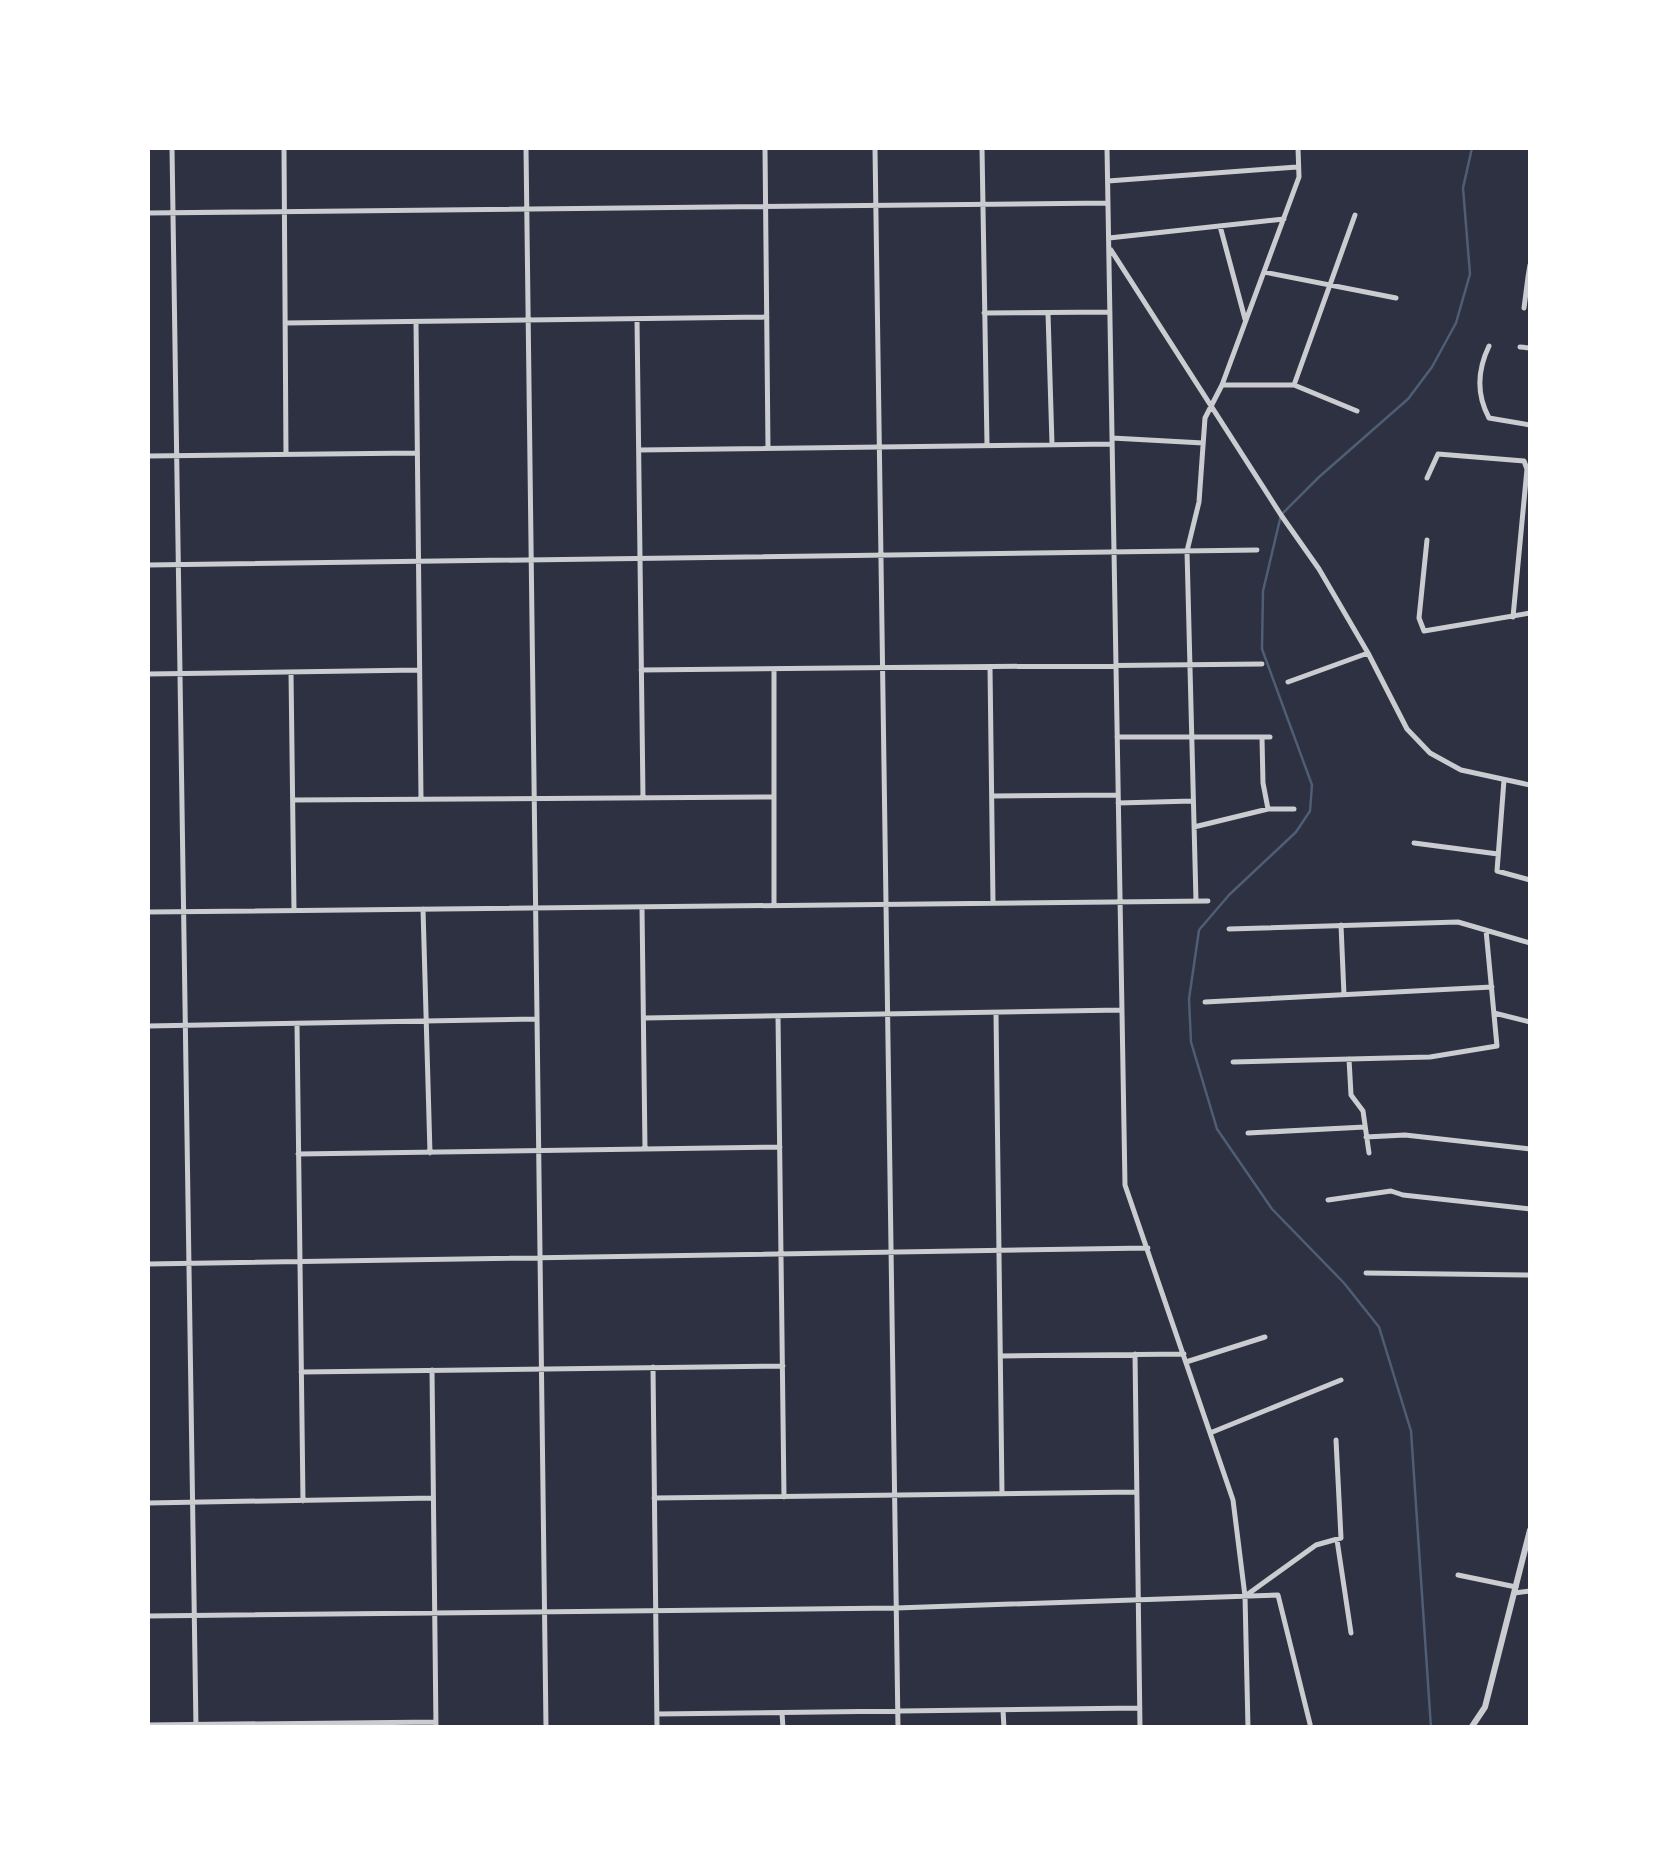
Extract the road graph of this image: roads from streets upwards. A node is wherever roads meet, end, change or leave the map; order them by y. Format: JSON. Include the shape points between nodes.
{"nodes":[{"id":1,"x":172,"y":148,"type":"edge"},
{"id":2,"x":284,"y":148,"type":"edge"},
{"id":3,"x":526,"y":148,"type":"edge"},
{"id":4,"x":765,"y":148,"type":"edge"},
{"id":5,"x":875,"y":148,"type":"edge"},
{"id":6,"x":982,"y":148,"type":"edge"},
{"id":7,"x":1108,"y":148,"type":"edge"},
{"id":8,"x":1298,"y":148,"type":"edge"},
{"id":9,"x":1296,"y":168,"type":"junction"},
{"id":10,"x":1108,"y":181,"type":"junction"},
{"id":11,"x":1108,"y":203,"type":"junction"},
{"id":12,"x":983,"y":204,"type":"junction"},
{"id":13,"x":876,"y":205,"type":"junction"},
{"id":14,"x":765,"y":206,"type":"junction"},
{"id":15,"x":526,"y":209,"type":"junction"},
{"id":16,"x":284,"y":212,"type":"junction"},
{"id":17,"x":148,"y":213,"type":"edge"},
{"id":18,"x":173,"y":213,"type":"junction"},
{"id":19,"x":1355,"y":214,"type":"dead end"},
{"id":20,"x":1284,"y":219,"type":"junction"},
{"id":21,"x":1220,"y":226,"type":"junction"},
{"id":22,"x":1109,"y":238,"type":"junction"},
{"id":23,"x":1109,"y":248,"type":"junction"},
{"id":24,"x":1530,"y":265,"type":"edge"},
{"id":25,"x":1264,"y":272,"type":"junction"},
{"id":26,"x":1529,"y":277,"type":"edge"},
{"id":27,"x":1330,"y":285,"type":"junction"},
{"id":28,"x":1396,"y":298,"type":"dead end"},
{"id":29,"x":1524,"y":308,"type":"dead end"},
{"id":30,"x":1048,"y":312,"type":"junction"},
{"id":31,"x":1110,"y":312,"type":"junction"},
{"id":32,"x":984,"y":314,"type":"junction"},
{"id":33,"x":767,"y":317,"type":"junction"},
{"id":34,"x":637,"y":318,"type":"junction"},
{"id":35,"x":528,"y":320,"type":"junction"},
{"id":36,"x":416,"y":321,"type":"junction"},
{"id":37,"x":1246,"y":322,"type":"junction"},
{"id":38,"x":285,"y":323,"type":"junction"},
{"id":39,"x":1488,"y":346,"type":"dead end"},
{"id":40,"x":1520,"y":346,"type":"dead end"},
{"id":41,"x":1530,"y":348,"type":"edge"},
{"id":42,"x":1222,"y":385,"type":"junction"},
{"id":43,"x":1294,"y":385,"type":"junction"},
{"id":44,"x":1210,"y":406,"type":"junction"},
{"id":45,"x":1357,"y":411,"type":"dead end"},
{"id":46,"x":1530,"y":425,"type":"edge"},
{"id":47,"x":1112,"y":441,"type":"junction"},
{"id":48,"x":1203,"y":442,"type":"junction"},
{"id":49,"x":1052,"y":444,"type":"junction"},
{"id":50,"x":987,"y":445,"type":"junction"},
{"id":51,"x":879,"y":447,"type":"junction"},
{"id":52,"x":768,"y":448,"type":"junction"},
{"id":53,"x":639,"y":450,"type":"junction"},
{"id":54,"x":418,"y":453,"type":"junction"},
{"id":55,"x":286,"y":454,"type":"junction"},
{"id":56,"x":148,"y":456,"type":"edge"},
{"id":57,"x":177,"y":456,"type":"junction"},
{"id":58,"x":1427,"y":478,"type":"dead end"},
{"id":59,"x":1427,"y":540,"type":"dead end"},
{"id":60,"x":1187,"y":550,"type":"junction"},
{"id":61,"x":1257,"y":550,"type":"dead end"},
{"id":62,"x":1114,"y":552,"type":"junction"},
{"id":63,"x":881,"y":555,"type":"junction"},
{"id":64,"x":640,"y":558,"type":"junction"},
{"id":65,"x":531,"y":560,"type":"junction"},
{"id":66,"x":418,"y":561,"type":"junction"},
{"id":67,"x":178,"y":564,"type":"junction"},
{"id":68,"x":148,"y":565,"type":"edge"},
{"id":69,"x":1530,"y":613,"type":"edge"},
{"id":70,"x":1512,"y":617,"type":"junction"},
{"id":71,"x":1368,"y":653,"type":"junction"},
{"id":72,"x":1262,"y":664,"type":"dead end"},
{"id":73,"x":1190,"y":665,"type":"junction"},
{"id":74,"x":1116,"y":666,"type":"junction"},
{"id":75,"x":990,"y":667,"type":"junction"},
{"id":76,"x":882,"y":668,"type":"junction"},
{"id":77,"x":774,"y":669,"type":"junction"},
{"id":78,"x":420,"y":670,"type":"junction"},
{"id":79,"x":641,"y":670,"type":"junction"},
{"id":80,"x":291,"y":672,"type":"junction"},
{"id":81,"x":180,"y":673,"type":"junction"},
{"id":82,"x":148,"y":674,"type":"edge"},
{"id":83,"x":1288,"y":682,"type":"dead end"},
{"id":84,"x":1117,"y":736,"type":"junction"},
{"id":85,"x":1192,"y":738,"type":"junction"},
{"id":86,"x":1504,"y":780,"type":"junction"},
{"id":87,"x":1530,"y":785,"type":"edge"},
{"id":88,"x":992,"y":796,"type":"junction"},
{"id":89,"x":774,"y":797,"type":"junction"},
{"id":90,"x":534,"y":798,"type":"junction"},
{"id":91,"x":643,"y":798,"type":"junction"},
{"id":92,"x":421,"y":799,"type":"junction"},
{"id":93,"x":1118,"y":799,"type":"junction"},
{"id":94,"x":293,"y":800,"type":"junction"},
{"id":95,"x":1193,"y":801,"type":"junction"},
{"id":96,"x":1268,"y":809,"type":"junction"},
{"id":97,"x":1294,"y":809,"type":"dead end"},
{"id":98,"x":1194,"y":827,"type":"junction"},
{"id":99,"x":1414,"y":843,"type":"dead end"},
{"id":100,"x":1498,"y":854,"type":"junction"},
{"id":101,"x":1530,"y":880,"type":"edge"},
{"id":102,"x":1196,"y":901,"type":"junction"},
{"id":103,"x":1208,"y":901,"type":"dead end"},
{"id":104,"x":1120,"y":902,"type":"junction"},
{"id":105,"x":993,"y":903,"type":"junction"},
{"id":106,"x":886,"y":904,"type":"junction"},
{"id":107,"x":774,"y":905,"type":"junction"},
{"id":108,"x":642,"y":907,"type":"junction"},
{"id":109,"x":536,"y":908,"type":"junction"},
{"id":110,"x":423,"y":909,"type":"junction"},
{"id":111,"x":294,"y":910,"type":"junction"},
{"id":112,"x":148,"y":912,"type":"edge"},
{"id":113,"x":184,"y":912,"type":"junction"},
{"id":114,"x":1342,"y":926,"type":"junction"},
{"id":115,"x":1228,"y":929,"type":"dead end"},
{"id":116,"x":1486,"y":930,"type":"junction"},
{"id":117,"x":1530,"y":944,"type":"edge"},
{"id":118,"x":1492,"y":988,"type":"junction"},
{"id":119,"x":1344,"y":995,"type":"junction"},
{"id":120,"x":1205,"y":1002,"type":"dead end"},
{"id":121,"x":1122,"y":1010,"type":"junction"},
{"id":122,"x":996,"y":1012,"type":"junction"},
{"id":123,"x":1494,"y":1013,"type":"junction"},
{"id":124,"x":888,"y":1014,"type":"junction"},
{"id":125,"x":778,"y":1016,"type":"junction"},
{"id":126,"x":644,"y":1018,"type":"junction"},
{"id":127,"x":537,"y":1020,"type":"junction"},
{"id":128,"x":426,"y":1022,"type":"junction"},
{"id":129,"x":1530,"y":1022,"type":"edge"},
{"id":130,"x":297,"y":1024,"type":"junction"},
{"id":131,"x":148,"y":1026,"type":"edge"},
{"id":132,"x":186,"y":1026,"type":"junction"},
{"id":133,"x":1349,"y":1059,"type":"junction"},
{"id":134,"x":1233,"y":1062,"type":"dead end"},
{"id":135,"x":1365,"y":1127,"type":"junction"},
{"id":136,"x":1248,"y":1133,"type":"dead end"},
{"id":137,"x":1366,"y":1136,"type":"junction"},
{"id":138,"x":780,"y":1147,"type":"junction"},
{"id":139,"x":645,"y":1149,"type":"junction"},
{"id":140,"x":1530,"y":1150,"type":"edge"},
{"id":141,"x":538,"y":1151,"type":"junction"},
{"id":142,"x":430,"y":1152,"type":"junction"},
{"id":143,"x":1368,"y":1153,"type":"dead end"},
{"id":144,"x":298,"y":1154,"type":"junction"},
{"id":145,"x":1328,"y":1200,"type":"dead end"},
{"id":146,"x":1530,"y":1209,"type":"edge"},
{"id":147,"x":1148,"y":1248,"type":"junction"},
{"id":148,"x":998,"y":1250,"type":"junction"},
{"id":149,"x":891,"y":1252,"type":"junction"},
{"id":150,"x":782,"y":1254,"type":"junction"},
{"id":151,"x":540,"y":1258,"type":"junction"},
{"id":152,"x":300,"y":1262,"type":"junction"},
{"id":153,"x":189,"y":1263,"type":"junction"},
{"id":154,"x":148,"y":1264,"type":"edge"},
{"id":155,"x":1366,"y":1273,"type":"dead end"},
{"id":156,"x":1530,"y":1276,"type":"edge"},
{"id":157,"x":1265,"y":1336,"type":"dead end"},
{"id":158,"x":1135,"y":1354,"type":"junction"},
{"id":159,"x":1184,"y":1354,"type":"junction"},
{"id":160,"x":1000,"y":1356,"type":"junction"},
{"id":161,"x":1186,"y":1362,"type":"junction"},
{"id":162,"x":783,"y":1366,"type":"junction"},
{"id":163,"x":653,"y":1367,"type":"junction"},
{"id":164,"x":541,"y":1369,"type":"junction"},
{"id":165,"x":432,"y":1370,"type":"junction"},
{"id":166,"x":301,"y":1372,"type":"junction"},
{"id":167,"x":1341,"y":1380,"type":"dead end"},
{"id":168,"x":1210,"y":1433,"type":"junction"},
{"id":169,"x":1336,"y":1440,"type":"dead end"},
{"id":170,"x":1137,"y":1492,"type":"junction"},
{"id":171,"x":1002,"y":1494,"type":"junction"},
{"id":172,"x":894,"y":1495,"type":"junction"},
{"id":173,"x":784,"y":1497,"type":"junction"},
{"id":174,"x":433,"y":1498,"type":"junction"},
{"id":175,"x":654,"y":1498,"type":"junction"},
{"id":176,"x":303,"y":1500,"type":"junction"},
{"id":177,"x":193,"y":1502,"type":"junction"},
{"id":178,"x":148,"y":1503,"type":"edge"},
{"id":179,"x":1530,"y":1530,"type":"edge"},
{"id":180,"x":1337,"y":1540,"type":"junction"},
{"id":181,"x":1458,"y":1575,"type":"dead end"},
{"id":182,"x":1515,"y":1590,"type":"junction"},
{"id":183,"x":1530,"y":1591,"type":"edge"},
{"id":184,"x":1246,"y":1596,"type":"junction"},
{"id":185,"x":1138,"y":1600,"type":"junction"},
{"id":186,"x":896,"y":1608,"type":"junction"},
{"id":187,"x":656,"y":1610,"type":"junction"},
{"id":188,"x":544,"y":1612,"type":"junction"},
{"id":189,"x":434,"y":1613,"type":"junction"},
{"id":190,"x":148,"y":1616,"type":"edge"},
{"id":191,"x":194,"y":1616,"type":"junction"},
{"id":192,"x":1351,"y":1632,"type":"dead end"},
{"id":193,"x":1140,"y":1708,"type":"junction"},
{"id":194,"x":1003,"y":1710,"type":"junction"},
{"id":195,"x":898,"y":1711,"type":"junction"},
{"id":196,"x":782,"y":1712,"type":"junction"},
{"id":197,"x":657,"y":1714,"type":"junction"},
{"id":198,"x":148,"y":1725,"type":"edge"},
{"id":199,"x":436,"y":1725,"type":"edge"},
{"id":200,"x":196,"y":1726,"type":"edge"},
{"id":201,"x":306,"y":1726,"type":"edge"},
{"id":202,"x":546,"y":1728,"type":"edge"},
{"id":203,"x":657,"y":1728,"type":"edge"},
{"id":204,"x":782,"y":1728,"type":"edge"},
{"id":205,"x":898,"y":1728,"type":"edge"},
{"id":206,"x":1004,"y":1728,"type":"edge"},
{"id":207,"x":1140,"y":1728,"type":"edge"},
{"id":208,"x":1248,"y":1728,"type":"edge"},
{"id":209,"x":1311,"y":1728,"type":"edge"},
{"id":210,"x":1471,"y":1728,"type":"edge"}],
"edges":[{"from":1,"to":18,"type":"street"},
{"from":2,"to":16,"type":"street"},
{"from":3,"to":15,"type":"street"},
{"from":4,"to":14,"type":"street"},
{"from":5,"to":13,"type":"street"},
{"from":6,"to":12,"type":"street"},
{"from":7,"to":10,"type":"street"},
{"from":8,"to":9,"type":"street"},
{"from":9,"to":10,"type":"street"},
{"from":9,"to":20,"type":"street"},
{"from":10,"to":11,"type":"street"},
{"from":11,"to":12,"type":"street"},
{"from":11,"to":22,"type":"street"},
{"from":12,"to":13,"type":"street"},
{"from":12,"to":32,"type":"street"},
{"from":13,"to":14,"type":"street"},
{"from":13,"to":51,"type":"street"},
{"from":14,"to":15,"type":"street"},
{"from":14,"to":33,"type":"street"},
{"from":15,"to":16,"type":"street"},
{"from":15,"to":35,"type":"street"},
{"from":16,"to":18,"type":"street"},
{"from":16,"to":38,"type":"street"},
{"from":17,"to":18,"type":"street"},
{"from":18,"to":57,"type":"street"},
{"from":19,"to":27,"type":"street"},
{"from":20,"to":21,"type":"street"},
{"from":20,"to":25,"type":"street"},
{"from":21,"to":22,"type":"street"},
{"from":21,"to":37,"type":"street"},
{"from":22,"to":23,"type":"street"},
{"from":23,"to":31,"type":"street"},
{"from":23,"to":44,"type":"street"},
{"from":24,"to":26,"type":"street"},
{"from":25,"to":27,"type":"street"},
{"from":25,"to":37,"type":"street"},
{"from":26,"to":29,"type":"street"},
{"from":27,"to":28,"type":"street"},
{"from":27,"to":43,"type":"street"},
{"from":30,"to":31,"type":"street"},
{"from":30,"to":32,"type":"street"},
{"from":30,"to":49,"type":"street"},
{"from":31,"to":47,"type":"street"},
{"from":32,"to":50,"type":"street"},
{"from":33,"to":34,"type":"street"},
{"from":33,"to":52,"type":"street"},
{"from":34,"to":35,"type":"street"},
{"from":34,"to":53,"type":"street"},
{"from":35,"to":36,"type":"street"},
{"from":35,"to":65,"type":"street"},
{"from":36,"to":38,"type":"street"},
{"from":36,"to":54,"type":"street"},
{"from":37,"to":42,"type":"street"},
{"from":38,"to":55,"type":"street"},
{"from":39,"to":46,"type":"street","via":[[1479,378],[1489,418]]},
{"from":40,"to":41,"type":"street"},
{"from":42,"to":43,"type":"street"},
{"from":42,"to":44,"type":"street"},
{"from":43,"to":45,"type":"street"},
{"from":44,"to":48,"type":"street"},
{"from":44,"to":71,"type":"street"},
{"from":47,"to":48,"type":"street"},
{"from":47,"to":49,"type":"street"},
{"from":47,"to":62,"type":"street"},
{"from":48,"to":60,"type":"street"},
{"from":49,"to":50,"type":"street"},
{"from":50,"to":51,"type":"street"},
{"from":51,"to":52,"type":"street"},
{"from":51,"to":63,"type":"street"},
{"from":52,"to":53,"type":"street"},
{"from":53,"to":64,"type":"street"},
{"from":54,"to":55,"type":"street"},
{"from":54,"to":66,"type":"street"},
{"from":55,"to":57,"type":"street"},
{"from":56,"to":57,"type":"street"},
{"from":57,"to":67,"type":"street"},
{"from":58,"to":70,"type":"street","via":[[1438,454],[1524,461]]},
{"from":59,"to":70,"type":"street","via":[[1418,618],[1424,631]]},
{"from":60,"to":61,"type":"street"},
{"from":60,"to":62,"type":"street"},
{"from":60,"to":73,"type":"street"},
{"from":62,"to":63,"type":"street"},
{"from":62,"to":74,"type":"street"},
{"from":63,"to":64,"type":"street"},
{"from":63,"to":76,"type":"street"},
{"from":64,"to":65,"type":"street"},
{"from":64,"to":79,"type":"street"},
{"from":65,"to":66,"type":"street"},
{"from":65,"to":90,"type":"street"},
{"from":66,"to":67,"type":"street"},
{"from":66,"to":78,"type":"street"},
{"from":67,"to":68,"type":"street"},
{"from":67,"to":81,"type":"street"},
{"from":69,"to":70,"type":"street"},
{"from":71,"to":83,"type":"street"},
{"from":71,"to":86,"type":"street","via":[[1408,729],[1430,752],[1461,770]]},
{"from":72,"to":73,"type":"street"},
{"from":73,"to":74,"type":"street"},
{"from":73,"to":85,"type":"street"},
{"from":74,"to":75,"type":"street"},
{"from":74,"to":84,"type":"street"},
{"from":75,"to":76,"type":"street"},
{"from":75,"to":88,"type":"street"},
{"from":76,"to":77,"type":"street"},
{"from":76,"to":106,"type":"street"},
{"from":77,"to":79,"type":"street"},
{"from":77,"to":89,"type":"street"},
{"from":78,"to":80,"type":"street"},
{"from":78,"to":92,"type":"street"},
{"from":79,"to":91,"type":"street"},
{"from":80,"to":81,"type":"street"},
{"from":80,"to":94,"type":"street"},
{"from":81,"to":82,"type":"street"},
{"from":81,"to":113,"type":"street"},
{"from":84,"to":85,"type":"street"},
{"from":84,"to":93,"type":"street"},
{"from":85,"to":95,"type":"street"},
{"from":85,"to":96,"type":"street","via":[[1266,737]]},
{"from":86,"to":87,"type":"street"},
{"from":86,"to":100,"type":"street"},
{"from":88,"to":93,"type":"street"},
{"from":88,"to":105,"type":"street"},
{"from":89,"to":91,"type":"street"},
{"from":89,"to":107,"type":"street"},
{"from":90,"to":91,"type":"street"},
{"from":90,"to":92,"type":"street"},
{"from":90,"to":109,"type":"street"},
{"from":92,"to":94,"type":"street"},
{"from":93,"to":95,"type":"street"},
{"from":93,"to":104,"type":"street"},
{"from":94,"to":111,"type":"street"},
{"from":95,"to":98,"type":"street"},
{"from":96,"to":97,"type":"street"},
{"from":96,"to":98,"type":"street"},
{"from":98,"to":102,"type":"street"},
{"from":99,"to":100,"type":"street"},
{"from":100,"to":101,"type":"street","via":[[1497,871]]},
{"from":102,"to":103,"type":"street"},
{"from":102,"to":104,"type":"street"},
{"from":104,"to":105,"type":"street"},
{"from":104,"to":121,"type":"street"},
{"from":105,"to":106,"type":"street"},
{"from":106,"to":107,"type":"street"},
{"from":106,"to":124,"type":"street"},
{"from":107,"to":108,"type":"street"},
{"from":108,"to":109,"type":"street"},
{"from":108,"to":126,"type":"street"},
{"from":109,"to":110,"type":"street"},
{"from":109,"to":127,"type":"street"},
{"from":110,"to":111,"type":"street"},
{"from":110,"to":128,"type":"street"},
{"from":111,"to":113,"type":"street"},
{"from":112,"to":113,"type":"street"},
{"from":113,"to":132,"type":"street"},
{"from":114,"to":115,"type":"street"},
{"from":114,"to":116,"type":"street","via":[[1458,922]]},
{"from":114,"to":119,"type":"street"},
{"from":116,"to":117,"type":"street"},
{"from":116,"to":118,"type":"street"},
{"from":118,"to":119,"type":"street"},
{"from":118,"to":123,"type":"street"},
{"from":119,"to":120,"type":"street"},
{"from":121,"to":122,"type":"street"},
{"from":121,"to":147,"type":"street","via":[[1125,1186]]},
{"from":122,"to":124,"type":"street"},
{"from":122,"to":148,"type":"street"},
{"from":123,"to":129,"type":"street"},
{"from":123,"to":133,"type":"street","via":[[1497,1046],[1430,1057]]},
{"from":124,"to":125,"type":"street"},
{"from":124,"to":149,"type":"street"},
{"from":125,"to":126,"type":"street"},
{"from":125,"to":138,"type":"street"},
{"from":126,"to":139,"type":"street"},
{"from":127,"to":128,"type":"street"},
{"from":127,"to":141,"type":"street"},
{"from":128,"to":130,"type":"street"},
{"from":128,"to":142,"type":"street"},
{"from":130,"to":132,"type":"street"},
{"from":130,"to":144,"type":"street"},
{"from":131,"to":132,"type":"street"},
{"from":132,"to":153,"type":"street"},
{"from":133,"to":134,"type":"street"},
{"from":133,"to":135,"type":"street","via":[[1351,1095]]},
{"from":135,"to":136,"type":"street"},
{"from":135,"to":137,"type":"street"},
{"from":137,"to":140,"type":"street","via":[[1404,1134]]},
{"from":137,"to":143,"type":"street"},
{"from":138,"to":139,"type":"street"},
{"from":138,"to":150,"type":"street"},
{"from":139,"to":141,"type":"street"},
{"from":141,"to":142,"type":"street"},
{"from":141,"to":151,"type":"street"},
{"from":142,"to":144,"type":"street"},
{"from":144,"to":152,"type":"street"},
{"from":145,"to":146,"type":"street","via":[[1392,1191]]},
{"from":147,"to":148,"type":"street"},
{"from":147,"to":159,"type":"street"},
{"from":148,"to":149,"type":"street"},
{"from":148,"to":160,"type":"street"},
{"from":149,"to":150,"type":"street"},
{"from":149,"to":172,"type":"street"},
{"from":150,"to":151,"type":"street"},
{"from":150,"to":162,"type":"street"},
{"from":151,"to":152,"type":"street"},
{"from":151,"to":164,"type":"street"},
{"from":152,"to":153,"type":"street"},
{"from":152,"to":166,"type":"street"},
{"from":153,"to":154,"type":"street"},
{"from":153,"to":177,"type":"street"},
{"from":155,"to":156,"type":"street"},
{"from":157,"to":161,"type":"street"},
{"from":158,"to":159,"type":"street"},
{"from":158,"to":160,"type":"street"},
{"from":158,"to":170,"type":"street"},
{"from":159,"to":161,"type":"street"},
{"from":160,"to":171,"type":"street"},
{"from":161,"to":168,"type":"street"},
{"from":162,"to":163,"type":"street"},
{"from":162,"to":173,"type":"street"},
{"from":163,"to":164,"type":"street"},
{"from":163,"to":175,"type":"street"},
{"from":164,"to":165,"type":"street"},
{"from":164,"to":188,"type":"street"},
{"from":165,"to":166,"type":"street"},
{"from":165,"to":174,"type":"street"},
{"from":166,"to":176,"type":"street"},
{"from":167,"to":168,"type":"street"},
{"from":168,"to":184,"type":"street","via":[[1233,1500]]},
{"from":169,"to":180,"type":"street"},
{"from":170,"to":171,"type":"street"},
{"from":170,"to":185,"type":"street"},
{"from":171,"to":172,"type":"street"},
{"from":172,"to":173,"type":"street"},
{"from":172,"to":186,"type":"street"},
{"from":173,"to":175,"type":"street"},
{"from":174,"to":176,"type":"street"},
{"from":174,"to":189,"type":"street"},
{"from":175,"to":187,"type":"street"},
{"from":176,"to":177,"type":"street"},
{"from":177,"to":178,"type":"street"},
{"from":177,"to":191,"type":"street"},
{"from":179,"to":182,"type":"street"},
{"from":180,"to":184,"type":"street","via":[[1316,1546]]},
{"from":180,"to":192,"type":"street"},
{"from":181,"to":182,"type":"street"},
{"from":182,"to":183,"type":"street"},
{"from":182,"to":210,"type":"street","via":[[1485,1707]]},
{"from":184,"to":185,"type":"street"},
{"from":184,"to":208,"type":"street"},
{"from":184,"to":209,"type":"street","via":[[1278,1595]]},
{"from":185,"to":186,"type":"street"},
{"from":185,"to":193,"type":"street"},
{"from":186,"to":187,"type":"street"},
{"from":186,"to":195,"type":"street"},
{"from":187,"to":188,"type":"street"},
{"from":187,"to":197,"type":"street"},
{"from":188,"to":189,"type":"street"},
{"from":188,"to":202,"type":"street"},
{"from":189,"to":191,"type":"street"},
{"from":189,"to":199,"type":"street"},
{"from":190,"to":191,"type":"street"},
{"from":191,"to":200,"type":"street"},
{"from":193,"to":194,"type":"street"},
{"from":193,"to":207,"type":"street"},
{"from":194,"to":195,"type":"street"},
{"from":194,"to":206,"type":"street"},
{"from":195,"to":196,"type":"street"},
{"from":195,"to":205,"type":"street"},
{"from":196,"to":197,"type":"street"},
{"from":196,"to":204,"type":"street"},
{"from":197,"to":203,"type":"street"},
{"from":198,"to":200,"type":"street"},
{"from":199,"to":201,"type":"street"},
{"from":200,"to":201,"type":"street"}]}
